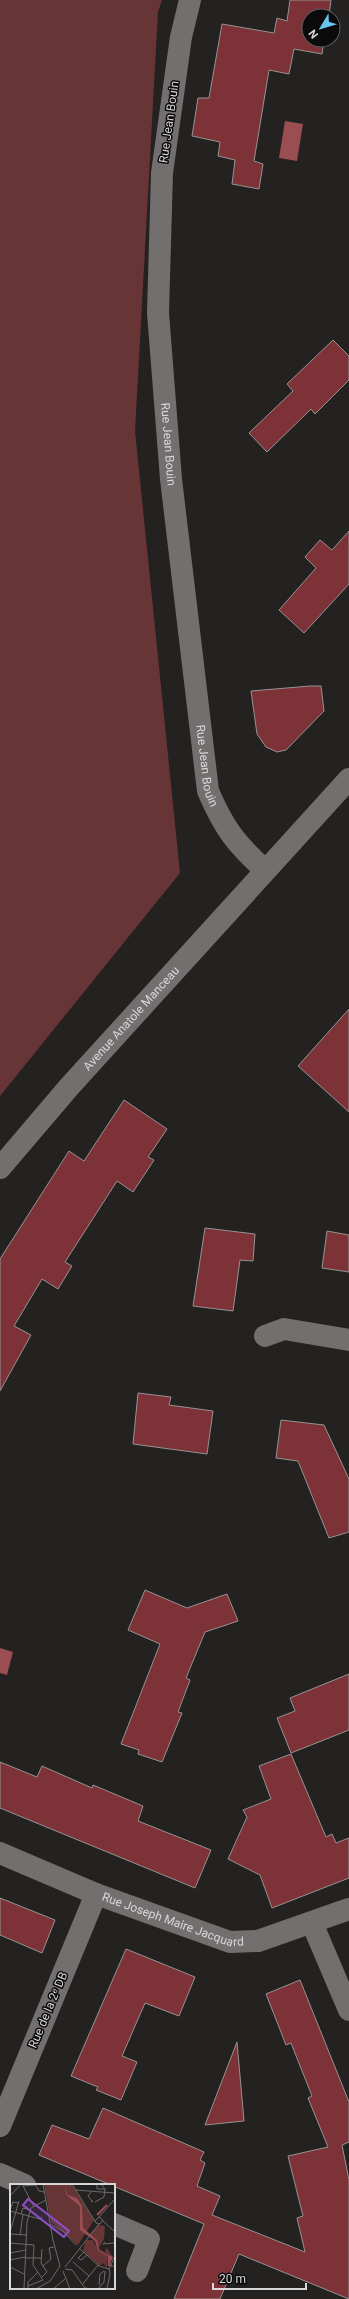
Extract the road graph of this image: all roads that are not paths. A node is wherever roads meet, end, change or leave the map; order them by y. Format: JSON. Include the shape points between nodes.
{"nodes":[{"id":1,"x":190,"y":0,"type":"edge"},
{"id":2,"x":349,"y":779,"type":"edge"},
{"id":3,"x":265,"y":870,"type":"junction"},
{"id":4,"x":0,"y":1168,"type":"edge"},
{"id":5,"x":265,"y":1336,"type":"dead end"},
{"id":6,"x":349,"y":1340,"type":"edge"},
{"id":7,"x":0,"y":1853,"type":"edge"},
{"id":8,"x":96,"y":1894,"type":"junction"},
{"id":9,"x":349,"y":1909,"type":"edge"},
{"id":10,"x":312,"y":1923,"type":"junction"},
{"id":11,"x":349,"y":2010,"type":"edge"},
{"id":12,"x":0,"y":2126,"type":"edge"},
{"id":13,"x":0,"y":2174,"type":"edge"},
{"id":14,"x":23,"y":2184,"type":"edge"},
{"id":15,"x":115,"y":2224,"type":"edge"},
{"id":16,"x":137,"y":2271,"type":"dead end"}],
"edges":[{"from":1,"to":3,"type":"street","name":"Rue Jean Bouin","via":[[181,37],[162,173],[158,313],[171,479],[208,791],[221,822],[246,853]]},
{"from":2,"to":3,"type":"street","name":"Avenue Anatole Manceau"},
{"from":3,"to":4,"type":"street","name":"Avenue Anatole Manceau","via":[[69,1087]]},
{"from":5,"to":6,"type":"street","via":[[284,1329]]},
{"from":7,"to":8,"type":"street","name":"Rue Joseph Maire Jacquard"},
{"from":8,"to":10,"type":"street","name":"Rue Joseph Maire Jacquard","via":[[230,1942],[258,1941]]},
{"from":8,"to":12,"type":"street","name":"Rue de la 2ᵉ DB"},
{"from":9,"to":10,"type":"street","name":"Rue Joseph Maire Jacquard"},
{"from":10,"to":11,"type":"street"},
{"from":13,"to":14,"type":"street"},
{"from":15,"to":16,"type":"street","via":[[149,2239]]}]}
